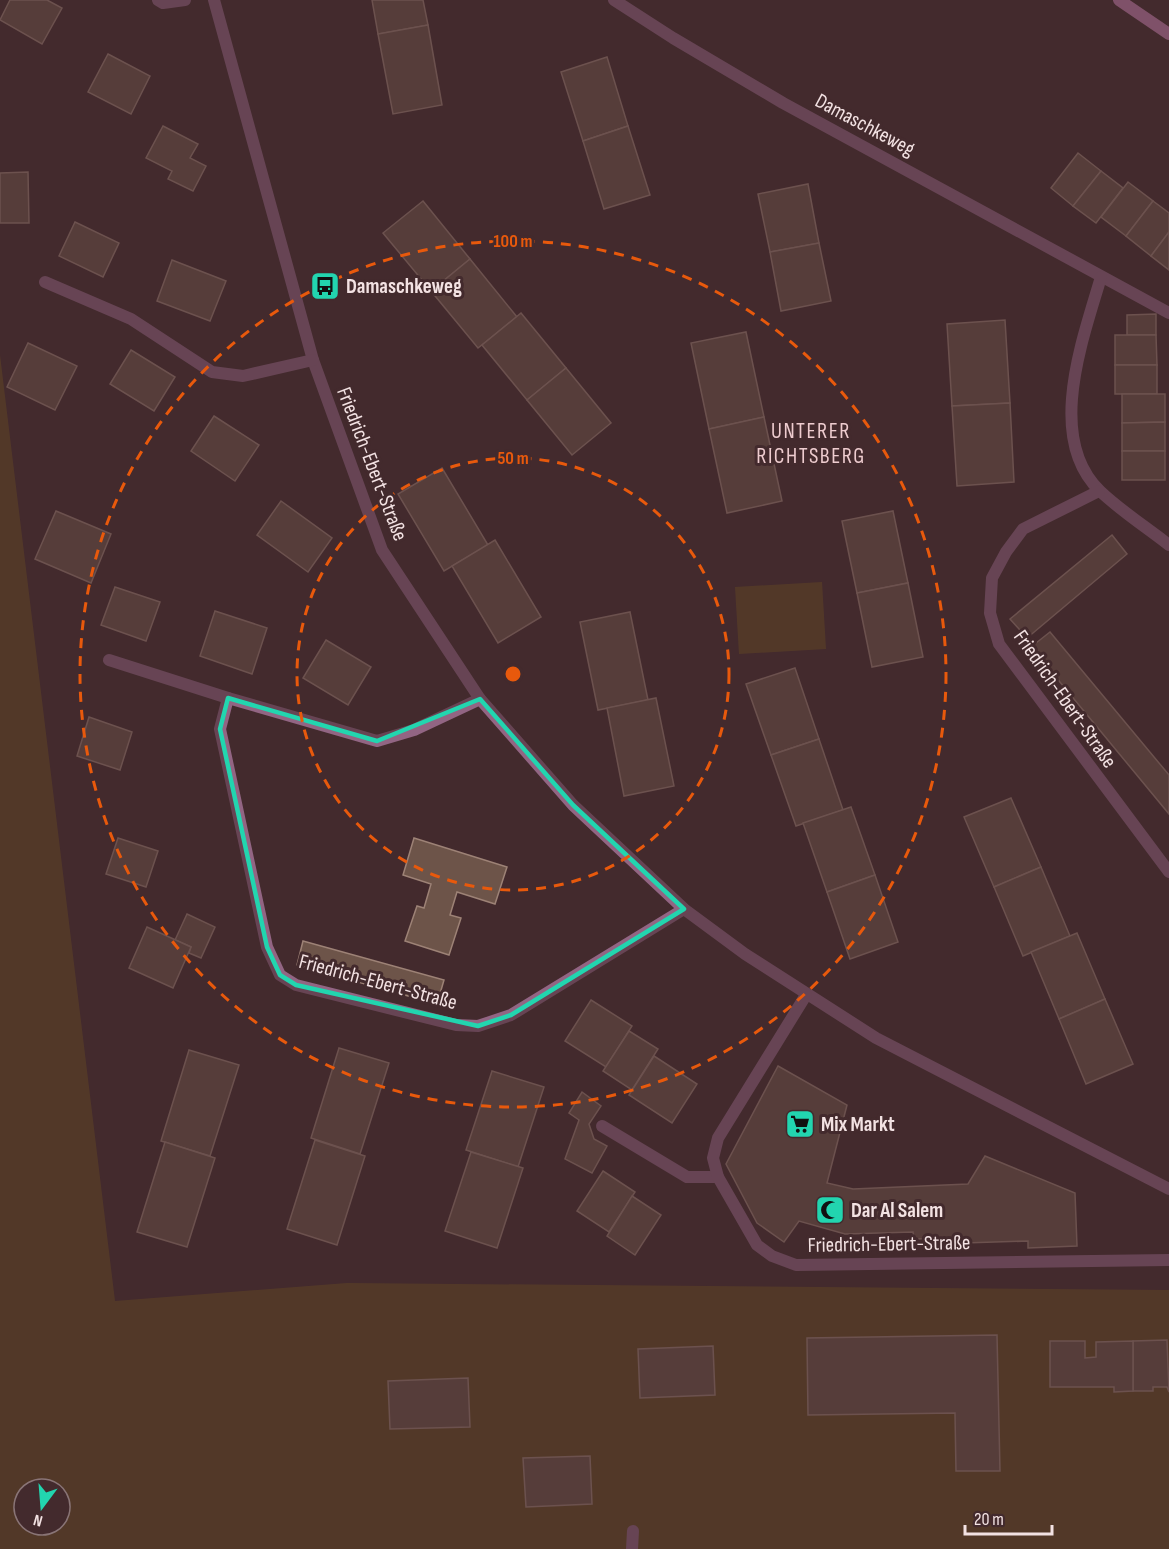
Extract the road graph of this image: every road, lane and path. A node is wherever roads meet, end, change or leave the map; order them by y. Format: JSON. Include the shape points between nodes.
{"nodes":[{"id":1,"x":158,"y":0,"type":"edge"},
{"id":2,"x":185,"y":0,"type":"edge"},
{"id":3,"x":214,"y":0,"type":"edge"},
{"id":4,"x":614,"y":0,"type":"edge"},
{"id":5,"x":1119,"y":0,"type":"edge"},
{"id":6,"x":1169,"y":34,"type":"edge"},
{"id":7,"x":1101,"y":277,"type":"junction"},
{"id":8,"x":45,"y":282,"type":"dead end"},
{"id":9,"x":1169,"y":313,"type":"edge"},
{"id":10,"x":313,"y":360,"type":"junction"},
{"id":11,"x":1099,"y":490,"type":"junction"},
{"id":12,"x":1169,"y":545,"type":"edge"},
{"id":13,"x":109,"y":660,"type":"dead end"},
{"id":14,"x":228,"y":698,"type":"junction"},
{"id":15,"x":480,"y":699,"type":"junction"},
{"id":16,"x":1169,"y":872,"type":"edge"},
{"id":17,"x":684,"y":909,"type":"junction"},
{"id":18,"x":806,"y":995,"type":"junction"},
{"id":19,"x":602,"y":1126,"type":"dead end"},
{"id":20,"x":718,"y":1177,"type":"junction"},
{"id":21,"x":1169,"y":1189,"type":"edge"},
{"id":22,"x":1169,"y":1260,"type":"edge"},
{"id":23,"x":633,"y":1531,"type":"dead end"},
{"id":24,"x":632,"y":1549,"type":"edge"}],
"edges":[{"from":1,"to":2,"type":"street"},
{"from":3,"to":10,"type":"street","name":"Friedrich-Ebert-Straße"},
{"from":4,"to":7,"type":"street","name":"Damaschkeweg","via":[[783,103]]},
{"from":5,"to":6,"type":"main road"},
{"from":7,"to":9,"type":"street","name":"Damaschkeweg"},
{"from":7,"to":11,"type":"street","via":[[1076,363],[1070,400],[1083,467]]},
{"from":8,"to":10,"type":"street","via":[[131,319],[212,372],[243,376]]},
{"from":10,"to":15,"type":"street","name":"Friedrich-Ebert-Straße","via":[[382,550]]},
{"from":11,"to":12,"type":"street"},
{"from":11,"to":16,"type":"street","name":"Friedrich-Ebert-Straße","via":[[1023,529],[992,578],[990,614],[999,644]]},
{"from":13,"to":14,"type":"street"},
{"from":14,"to":15,"type":"street","via":[[377,741],[414,730]]},
{"from":14,"to":17,"type":"street","name":"Friedrich-Ebert-Straße","via":[[220,729],[267,947],[280,975],[296,985],[478,1026],[511,1015]]},
{"from":15,"to":17,"type":"street","name":"Friedrich-Ebert-Straße","via":[[573,805]]},
{"from":17,"to":18,"type":"street","name":"Friedrich-Ebert-Straße"},
{"from":18,"to":20,"type":"street","name":"Friedrich-Ebert-Straße","via":[[718,1138],[713,1158]]},
{"from":18,"to":21,"type":"street","name":"Friedrich-Ebert-Straße","via":[[876,1038]]},
{"from":19,"to":20,"type":"street","via":[[687,1177]]},
{"from":20,"to":22,"type":"street","name":"Friedrich-Ebert-Straße","via":[[757,1245],[796,1265]]},
{"from":23,"to":24,"type":"street"}]}
